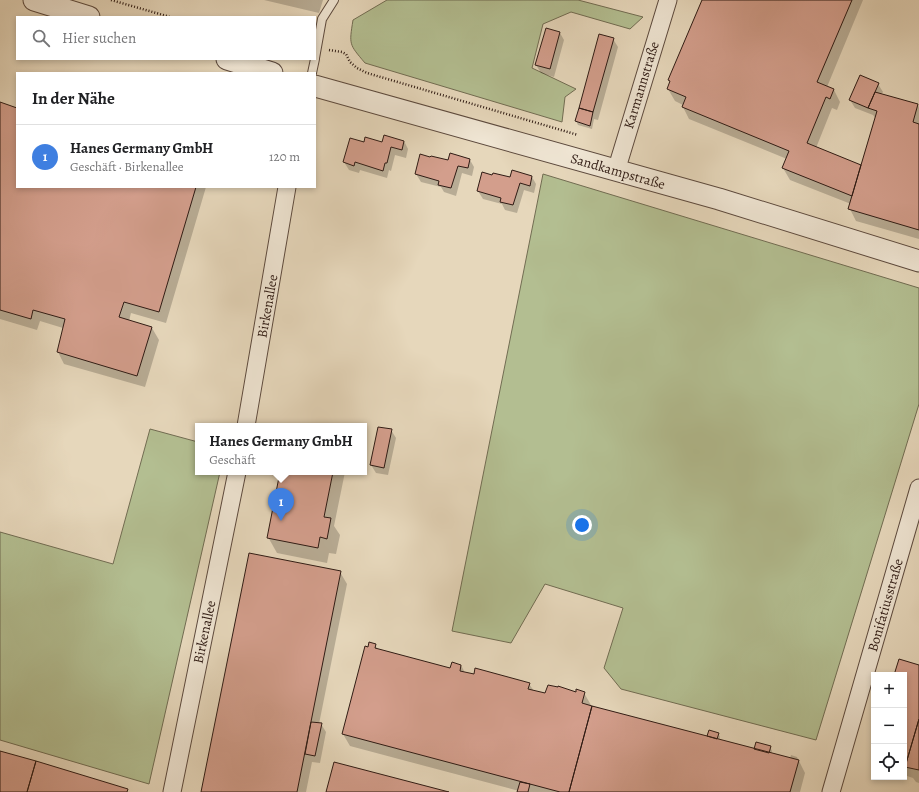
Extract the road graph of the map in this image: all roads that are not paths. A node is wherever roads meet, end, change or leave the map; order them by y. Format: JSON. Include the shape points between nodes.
{"nodes":[{"id":1,"x":34,"y":0,"type":"edge"},
{"id":2,"x":334,"y":0,"type":"edge"},
{"id":3,"x":668,"y":0,"type":"edge"},
{"id":4,"x":86,"y":16,"type":"edge"},
{"id":5,"x":316,"y":52,"type":"edge"},
{"id":6,"x":230,"y":60,"type":"edge"},
{"id":7,"x":315,"y":60,"type":"edge"},
{"id":8,"x":269,"y":72,"type":"edge"},
{"id":9,"x":312,"y":72,"type":"edge"},
{"id":10,"x":316,"y":86,"type":"edge"},
{"id":11,"x":616,"y":171,"type":"junction"},
{"id":12,"x":287,"y":188,"type":"edge"},
{"id":13,"x":919,"y":262,"type":"edge"},
{"id":14,"x":247,"y":423,"type":"edge"},
{"id":15,"x":236,"y":475,"type":"edge"},
{"id":16,"x":919,"y":488,"type":"edge"},
{"id":17,"x":172,"y":792,"type":"edge"},
{"id":18,"x":831,"y":792,"type":"edge"}],
"edges":[{"from":1,"to":4,"type":"street"},
{"from":2,"to":5,"type":"lane","via":[[322,19]]},
{"from":3,"to":11,"type":"street","name":"Karmannstraße"},
{"from":6,"to":8,"type":"street"},
{"from":7,"to":9,"type":"lane"},
{"from":10,"to":11,"type":"street","name":"Sandkampstraße"},
{"from":11,"to":13,"type":"street","name":"Sandkampstraße","via":[[719,199]]},
{"from":12,"to":14,"type":"street","name":"Birkenallee"},
{"from":15,"to":17,"type":"street","name":"Birkenallee"},
{"from":16,"to":18,"type":"street","name":"Bonifatiusstraße"}]}
